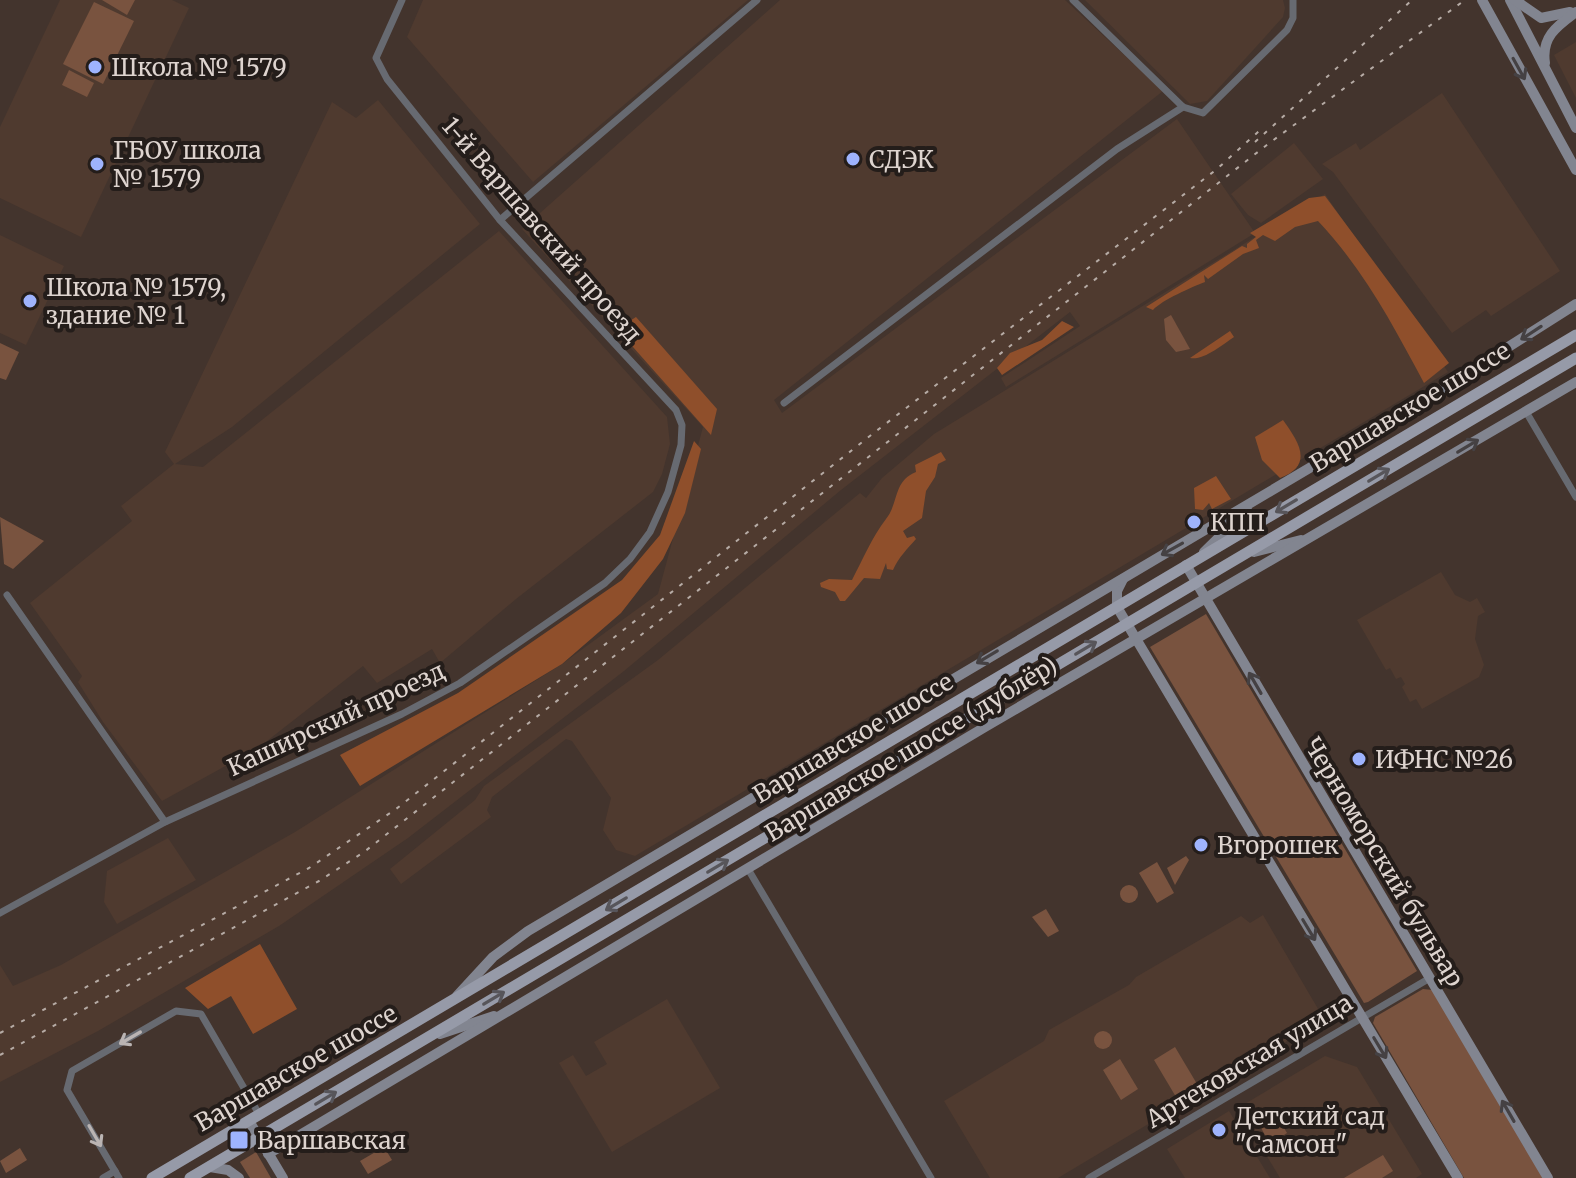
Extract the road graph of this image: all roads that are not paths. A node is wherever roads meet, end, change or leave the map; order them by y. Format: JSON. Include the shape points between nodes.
{"nodes":[{"id":1,"x":402,"y":0,"type":"edge"},
{"id":2,"x":757,"y":0,"type":"edge"},
{"id":3,"x":1073,"y":0,"type":"edge"},
{"id":4,"x":1293,"y":0,"type":"edge"},
{"id":5,"x":1482,"y":0,"type":"edge"},
{"id":6,"x":1512,"y":0,"type":"edge"},
{"id":7,"x":1576,"y":11,"type":"edge"},
{"id":8,"x":1548,"y":76,"type":"junction"},
{"id":9,"x":1183,"y":107,"type":"junction"},
{"id":10,"x":1576,"y":128,"type":"edge"},
{"id":11,"x":1576,"y":170,"type":"edge"},
{"id":12,"x":500,"y":220,"type":"junction"},
{"id":13,"x":1574,"y":307,"type":"edge"},
{"id":14,"x":1576,"y":335,"type":"edge"},
{"id":15,"x":1576,"y":358,"type":"edge"},
{"id":16,"x":1574,"y":383,"type":"edge"},
{"id":17,"x":784,"y":403,"type":"dead end"},
{"id":18,"x":1525,"y":410,"type":"junction"},
{"id":19,"x":682,"y":425,"type":"joint"},
{"id":20,"x":1264,"y":496,"type":"junction"},
{"id":21,"x":1576,"y":497,"type":"edge"},
{"id":22,"x":1311,"y":538,"type":"junction"},
{"id":23,"x":1239,"y":558,"type":"junction"},
{"id":24,"x":1191,"y":562,"type":"junction"},
{"id":25,"x":1127,"y":574,"type":"junction"},
{"id":26,"x":1196,"y":583,"type":"junction"},
{"id":27,"x":7,"y":595,"type":"dead end"},
{"id":28,"x":1205,"y":598,"type":"junction"},
{"id":29,"x":1117,"y":607,"type":"junction"},
{"id":30,"x":1127,"y":624,"type":"junction"},
{"id":31,"x":1135,"y":638,"type":"junction"},
{"id":32,"x":165,"y":822,"type":"junction"},
{"id":33,"x":748,"y":869,"type":"junction"},
{"id":34,"x":0,"y":913,"type":"edge"},
{"id":35,"x":1430,"y":978,"type":"junction"},
{"id":36,"x":453,"y":1001,"type":"junction"},
{"id":37,"x":516,"y":1008,"type":"junction"},
{"id":38,"x":1361,"y":1017,"type":"junction"},
{"id":39,"x":427,"y":1038,"type":"junction"},
{"id":40,"x":254,"y":1117,"type":"junction"},
{"id":41,"x":259,"y":1138,"type":"junction"},
{"id":42,"x":268,"y":1154,"type":"junction"},
{"id":43,"x":210,"y":1167,"type":"junction"},
{"id":44,"x":117,"y":1174,"type":"edge"},
{"id":45,"x":235,"y":1177,"type":"edge"},
{"id":46,"x":103,"y":1178,"type":"edge"},
{"id":47,"x":152,"y":1178,"type":"edge"},
{"id":48,"x":190,"y":1178,"type":"edge"},
{"id":49,"x":283,"y":1178,"type":"edge"},
{"id":50,"x":931,"y":1178,"type":"edge"},
{"id":51,"x":1089,"y":1178,"type":"edge"},
{"id":52,"x":1458,"y":1178,"type":"edge"},
{"id":53,"x":1548,"y":1178,"type":"edge"}],
"edges":[{"from":1,"to":12,"type":"street","name":"1-й Варшавский проезд","via":[[376,58],[387,79]]},
{"from":2,"to":12,"type":"street"},
{"from":3,"to":9,"type":"street"},
{"from":4,"to":9,"type":"street","via":[[1287,30],[1203,113]]},
{"from":5,"to":11,"type":"street","one_way":true},
{"from":6,"to":7,"type":"street","via":[[1541,18]]},
{"from":6,"to":8,"type":"street"},
{"from":7,"to":8,"type":"street","via":[[1546,42]]},
{"from":8,"to":10,"type":"street"},
{"from":9,"to":17,"type":"street","via":[[1117,149]]},
{"from":12,"to":19,"type":"street","name":"1-й Варшавский проезд","via":[[676,410]]},
{"from":13,"to":20,"type":"street","name":"Варшавское шоссе (дублёр)","one_way":true},
{"from":14,"to":24,"type":"main road","name":"Варшавское шоссе","one_way":true},
{"from":23,"to":15,"type":"main road","name":"Варшавское шоссе","one_way":true},
{"from":16,"to":18,"type":"street","name":"Варшавское шоссе (дублёр)"},
{"from":18,"to":21,"type":"street"},
{"from":22,"to":18,"type":"street","name":"Варшавское шоссе (дублёр)","one_way":true},
{"from":19,"to":32,"type":"street","name":"Каширский проезд","via":[[668,492],[650,532],[605,583],[460,683]]},
{"from":20,"to":24,"type":"street"},
{"from":20,"to":25,"type":"street","name":"Варшавское шоссе (дублёр)","one_way":true},
{"from":22,"to":23,"type":"street"},
{"from":22,"to":28,"type":"street","name":"Варшавское шоссе (дублёр)"},
{"from":23,"to":26,"type":"main road","name":"Варшавское шоссе"},
{"from":24,"to":26,"type":"street","name":"Черноморский бульвар"},
{"from":24,"to":29,"type":"main road","name":"Варшавское шоссе"},
{"from":25,"to":29,"type":"street","via":[[1117,591]]},
{"from":25,"to":36,"type":"street","name":"Варшавское шоссе (дублёр)","one_way":true,"via":[[528,931],[493,957]]},
{"from":26,"to":28,"type":"street","name":"Черноморский бульвар"},
{"from":26,"to":30,"type":"main road","name":"Варшавское шоссе"},
{"from":27,"to":32,"type":"street"},
{"from":28,"to":31,"type":"street","name":"Варшавское шоссе (дублёр)"},
{"from":35,"to":28,"type":"street","name":"Черноморский бульвар","one_way":true},
{"from":29,"to":30,"type":"street"},
{"from":29,"to":36,"type":"main road","name":"Варшавское шоссе","one_way":true},
{"from":30,"to":31,"type":"street"},
{"from":39,"to":30,"type":"main road","name":"Варшавское шоссе","one_way":true},
{"from":31,"to":33,"type":"street","name":"Варшавское шоссе (дублёр)"},
{"from":31,"to":38,"type":"street","one_way":true},
{"from":32,"to":34,"type":"street","name":"Каширский проезд"},
{"from":33,"to":37,"type":"street","name":"Варшавское шоссе (дублёр)"},
{"from":33,"to":50,"type":"street"},
{"from":35,"to":38,"type":"street","name":"Артековская улица"},
{"from":53,"to":35,"type":"street","name":"Черноморский бульвар","one_way":true},
{"from":36,"to":40,"type":"main road","name":"Варшавское шоссе"},
{"from":37,"to":39,"type":"street"},
{"from":37,"to":42,"type":"street","name":"Варшавское шоссе (дублёр)"},
{"from":38,"to":51,"type":"street","name":"Артековская улица"},
{"from":38,"to":52,"type":"street","one_way":true},
{"from":41,"to":39,"type":"main road","name":"Варшавское шоссе","one_way":true},
{"from":40,"to":41,"type":"street"},
{"from":40,"to":44,"type":"street","one_way":true,"via":[[201,1014],[176,1011],[72,1071],[67,1090]]},
{"from":40,"to":47,"type":"main road","name":"Варшавское шоссе"},
{"from":41,"to":42,"type":"street"},
{"from":41,"to":43,"type":"main road","name":"Варшавское шоссе"},
{"from":42,"to":49,"type":"street"},
{"from":43,"to":45,"type":"street"},
{"from":43,"to":48,"type":"main road","name":"Варшавское шоссе"},
{"from":44,"to":46,"type":"street"}]}
